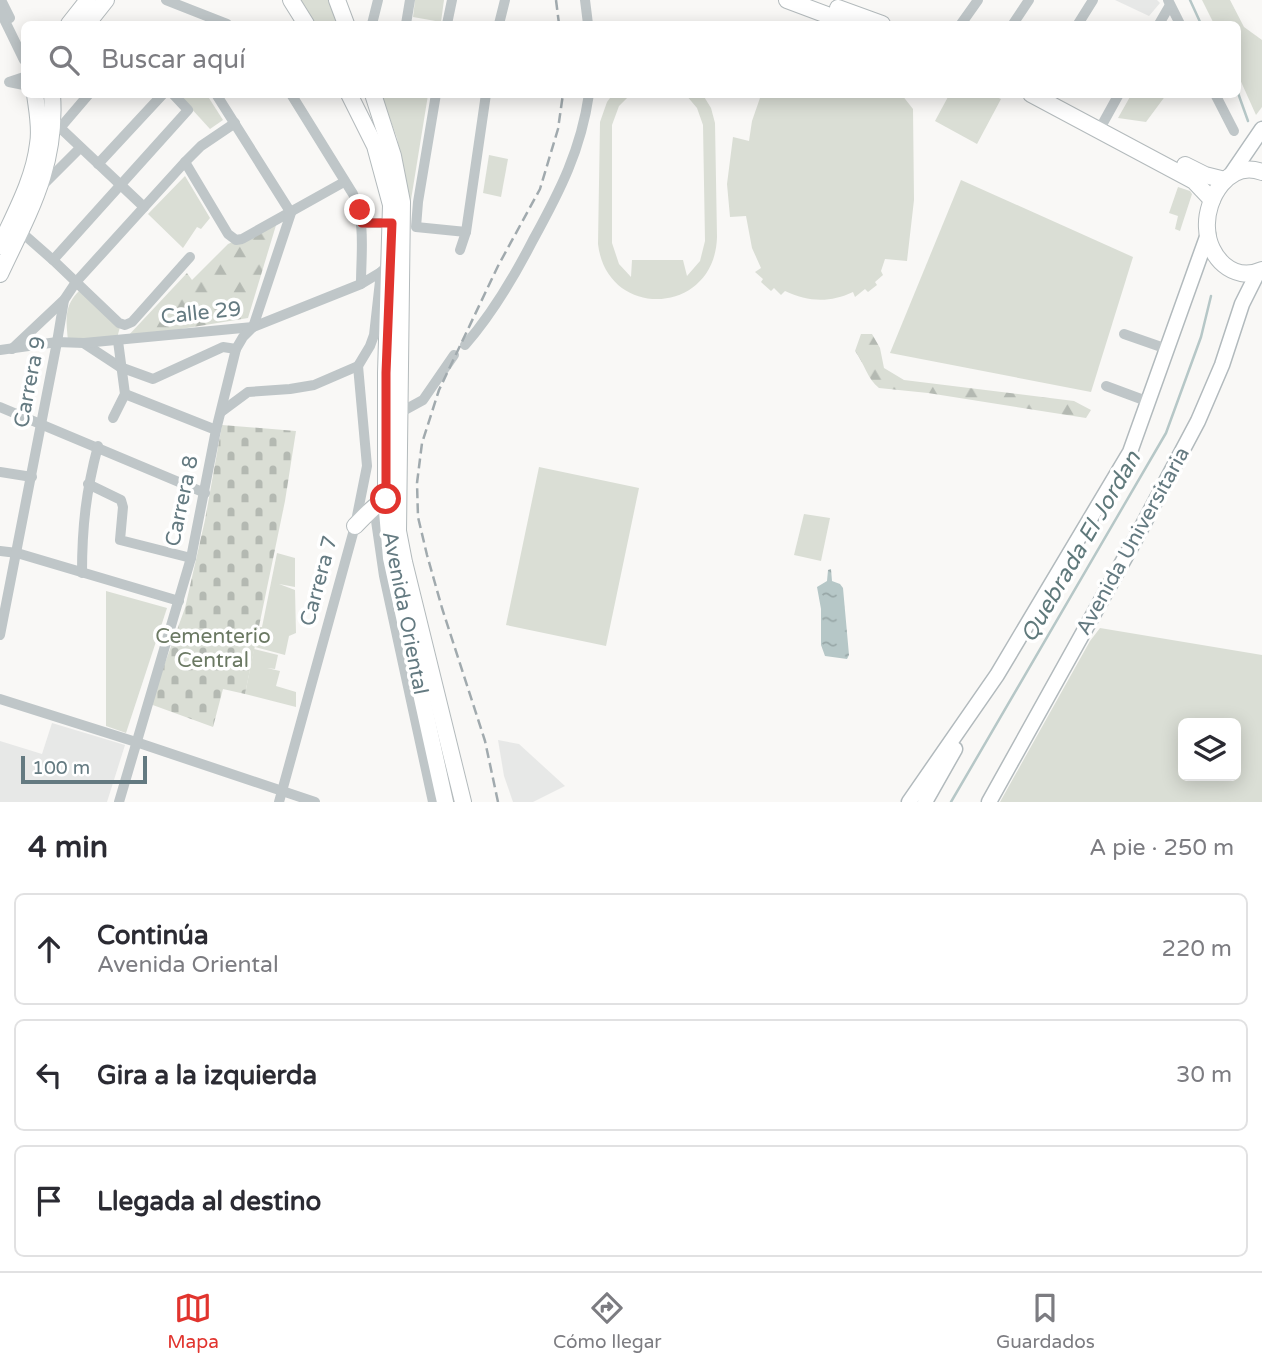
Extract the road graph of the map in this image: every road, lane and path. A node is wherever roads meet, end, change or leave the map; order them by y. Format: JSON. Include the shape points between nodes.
{"nodes":[{"id":1,"x":1,"y":0,"type":"edge"},
{"id":2,"x":88,"y":0,"type":"edge"},
{"id":3,"x":106,"y":0,"type":"edge"},
{"id":4,"x":166,"y":0,"type":"edge"},
{"id":5,"x":291,"y":0,"type":"edge"},
{"id":6,"x":337,"y":0,"type":"edge"},
{"id":7,"x":378,"y":0,"type":"edge"},
{"id":8,"x":410,"y":0,"type":"edge"},
{"id":9,"x":452,"y":0,"type":"edge"},
{"id":10,"x":505,"y":0,"type":"edge"},
{"id":11,"x":585,"y":0,"type":"edge"},
{"id":12,"x":787,"y":0,"type":"edge"},
{"id":13,"x":818,"y":0,"type":"edge"},
{"id":14,"x":978,"y":0,"type":"edge"},
{"id":15,"x":1029,"y":0,"type":"edge"},
{"id":16,"x":1093,"y":0,"type":"edge"},
{"id":17,"x":1169,"y":2,"type":"edge"},
{"id":18,"x":0,"y":11,"type":"edge"},
{"id":19,"x":71,"y":21,"type":"edge"},
{"id":20,"x":89,"y":21,"type":"edge"},
{"id":21,"x":219,"y":21,"type":"edge"},
{"id":22,"x":304,"y":21,"type":"edge"},
{"id":23,"x":345,"y":21,"type":"edge"},
{"id":24,"x":373,"y":21,"type":"edge"},
{"id":25,"x":406,"y":21,"type":"edge"},
{"id":26,"x":448,"y":21,"type":"edge"},
{"id":27,"x":500,"y":21,"type":"edge"},
{"id":28,"x":588,"y":21,"type":"edge"},
{"id":29,"x":844,"y":21,"type":"edge"},
{"id":30,"x":874,"y":21,"type":"edge"},
{"id":31,"x":963,"y":21,"type":"edge"},
{"id":32,"x":1015,"y":21,"type":"edge"},
{"id":33,"x":1080,"y":21,"type":"edge"},
{"id":34,"x":1160,"y":21,"type":"edge"},
{"id":35,"x":1178,"y":21,"type":"edge"},
{"id":36,"x":21,"y":40,"type":"edge"},
{"id":37,"x":21,"y":54,"type":"edge"},
{"id":38,"x":21,"y":78,"type":"edge"},
{"id":39,"x":4,"y":82,"type":"edge"},
{"id":40,"x":35,"y":98,"type":"edge"},
{"id":41,"x":53,"y":98,"type":"edge"},
{"id":42,"x":85,"y":98,"type":"edge"},
{"id":43,"x":159,"y":98,"type":"edge"},
{"id":44,"x":177,"y":98,"type":"edge"},
{"id":45,"x":219,"y":98,"type":"edge"},
{"id":46,"x":293,"y":98,"type":"edge"},
{"id":47,"x":351,"y":98,"type":"edge"},
{"id":48,"x":374,"y":98,"type":"edge"},
{"id":49,"x":435,"y":98,"type":"edge"},
{"id":50,"x":484,"y":98,"type":"edge"},
{"id":51,"x":588,"y":98,"type":"edge"},
{"id":52,"x":1038,"y":98,"type":"edge"},
{"id":53,"x":1060,"y":98,"type":"edge"},
{"id":54,"x":1117,"y":98,"type":"edge"},
{"id":55,"x":1217,"y":98,"type":"edge"},
{"id":56,"x":235,"y":123,"type":"junction"},
{"id":57,"x":1103,"y":123,"type":"junction"},
{"id":58,"x":57,"y":125,"type":"junction"},
{"id":59,"x":1262,"y":129,"type":"edge"},
{"id":60,"x":1234,"y":131,"type":"dead end"},
{"id":61,"x":80,"y":148,"type":"junction"},
{"id":62,"x":185,"y":162,"type":"junction"},
{"id":63,"x":98,"y":164,"type":"junction"},
{"id":64,"x":1262,"y":172,"type":"edge"},
{"id":65,"x":1229,"y":176,"type":"junction"},
{"id":66,"x":344,"y":182,"type":"junction"},
{"id":67,"x":121,"y":185,"type":"junction"},
{"id":68,"x":40,"y":188,"type":"junction"},
{"id":69,"x":1212,"y":200,"type":"junction"},
{"id":70,"x":144,"y":207,"type":"junction"},
{"id":71,"x":291,"y":213,"type":"junction"},
{"id":72,"x":362,"y":223,"type":"junction"},
{"id":73,"x":392,"y":223,"type":"junction"},
{"id":74,"x":20,"y":231,"type":"junction"},
{"id":75,"x":466,"y":232,"type":"junction"},
{"id":76,"x":1208,"y":234,"type":"junction"},
{"id":77,"x":0,"y":246,"type":"edge"},
{"id":78,"x":460,"y":250,"type":"dead end"},
{"id":79,"x":190,"y":257,"type":"dead end"},
{"id":80,"x":53,"y":260,"type":"junction"},
{"id":81,"x":385,"y":267,"type":"junction"},
{"id":82,"x":1260,"y":271,"type":"edge"},
{"id":83,"x":0,"y":274,"type":"edge"},
{"id":84,"x":76,"y":282,"type":"junction"},
{"id":85,"x":361,"y":284,"type":"junction"},
{"id":86,"x":64,"y":300,"type":"junction"},
{"id":87,"x":253,"y":327,"type":"junction"},
{"id":88,"x":1124,"y":334,"type":"dead end"},
{"id":89,"x":118,"y":341,"type":"junction"},
{"id":90,"x":57,"y":342,"type":"junction"},
{"id":91,"x":84,"y":343,"type":"junction"},
{"id":92,"x":465,"y":345,"type":"dead end"},
{"id":93,"x":12,"y":349,"type":"junction"},
{"id":94,"x":236,"y":349,"type":"junction"},
{"id":95,"x":1167,"y":349,"type":"junction"},
{"id":96,"x":0,"y":350,"type":"edge"},
{"id":97,"x":454,"y":355,"type":"dead end"},
{"id":98,"x":358,"y":366,"type":"junction"},
{"id":99,"x":120,"y":368,"type":"junction"},
{"id":100,"x":1106,"y":386,"type":"dead end"},
{"id":101,"x":125,"y":394,"type":"junction"},
{"id":102,"x":1149,"y":402,"type":"junction"},
{"id":103,"x":0,"y":407,"type":"edge"},
{"id":104,"x":220,"y":412,"type":"junction"},
{"id":105,"x":401,"y":412,"type":"junction"},
{"id":106,"x":113,"y":418,"type":"dead end"},
{"id":107,"x":41,"y":424,"type":"junction"},
{"id":108,"x":216,"y":430,"type":"junction"},
{"id":109,"x":98,"y":446,"type":"junction"},
{"id":110,"x":0,"y":472,"type":"edge"},
{"id":111,"x":32,"y":477,"type":"junction"},
{"id":112,"x":88,"y":484,"type":"junction"},
{"id":113,"x":205,"y":493,"type":"junction"},
{"id":114,"x":384,"y":509,"type":"junction"},
{"id":115,"x":352,"y":533,"type":"junction"},
{"id":116,"x":0,"y":551,"type":"edge"},
{"id":117,"x":17,"y":553,"type":"junction"},
{"id":118,"x":191,"y":558,"type":"junction"},
{"id":119,"x":82,"y":573,"type":"junction"},
{"id":120,"x":179,"y":601,"type":"junction"},
{"id":121,"x":0,"y":635,"type":"edge"},
{"id":122,"x":997,"y":675,"type":"junction"},
{"id":123,"x":0,"y":699,"type":"edge"},
{"id":124,"x":136,"y":742,"type":"junction"},
{"id":125,"x":281,"y":797,"type":"edge"},
{"id":126,"x":990,"y":798,"type":"edge"},
{"id":127,"x":119,"y":802,"type":"edge"},
{"id":128,"x":315,"y":802,"type":"edge"},
{"id":129,"x":433,"y":802,"type":"edge"},
{"id":130,"x":445,"y":802,"type":"edge"},
{"id":131,"x":463,"y":802,"type":"edge"},
{"id":132,"x":909,"y":802,"type":"edge"},
{"id":133,"x":925,"y":802,"type":"edge"}],
"edges":[{"from":1,"to":36,"type":"street"},
{"from":2,"to":19,"type":"main road"},
{"from":3,"to":20,"type":"main road"},
{"from":4,"to":21,"type":"street"},
{"from":5,"to":22,"type":"main road"},
{"from":6,"to":23,"type":"main road"},
{"from":7,"to":24,"type":"street"},
{"from":8,"to":25,"type":"street"},
{"from":9,"to":26,"type":"street"},
{"from":10,"to":27,"type":"street"},
{"from":11,"to":28,"type":"street"},
{"from":12,"to":29,"type":"main road"},
{"from":13,"to":30,"type":"main road"},
{"from":14,"to":31,"type":"street"},
{"from":15,"to":32,"type":"street"},
{"from":16,"to":33,"type":"street"},
{"from":17,"to":34,"type":"street"},
{"from":17,"to":35,"type":"street"},
{"from":18,"to":37,"type":"street"},
{"from":38,"to":39,"type":"street"},
{"from":40,"to":77,"type":"main road","via":[[39,142],[23,196]]},
{"from":41,"to":58,"type":"main road"},
{"from":42,"to":58,"type":"street"},
{"from":43,"to":63,"type":"street"},
{"from":44,"to":67,"type":"street","via":[[188,110]]},
{"from":45,"to":56,"type":"street"},
{"from":46,"to":66,"type":"street"},
{"from":47,"to":73,"type":"main road","name":"Avenida Oriental","via":[[382,163]]},
{"from":48,"to":105,"type":"main road","name":"Avenida Oriental","via":[[402,202]]},
{"from":49,"to":75,"type":"street","via":[[416,227]]},
{"from":50,"to":75,"type":"street"},
{"from":51,"to":92,"type":"street","via":[[583,131],[560,190],[509,286]]},
{"from":52,"to":69,"type":"main road","via":[[1194,181]]},
{"from":53,"to":57,"type":"main road"},
{"from":54,"to":57,"type":"street"},
{"from":55,"to":60,"type":"street"},
{"from":56,"to":62,"type":"street"},
{"from":56,"to":71,"type":"street"},
{"from":57,"to":65,"type":"main road","via":[[1198,173]]},
{"from":58,"to":61,"type":"street"},
{"from":58,"to":68,"type":"main road"},
{"from":59,"to":65,"type":"main road"},
{"from":61,"to":63,"type":"street"},
{"from":61,"to":68,"type":"street"},
{"from":62,"to":70,"type":"street"},
{"from":62,"to":71,"type":"street","via":[[236,240]]},
{"from":63,"to":67,"type":"street"},
{"from":64,"to":65,"type":"main road","via":[[1250,169]]},
{"from":65,"to":69,"type":"main road"},
{"from":66,"to":71,"type":"street"},
{"from":66,"to":72,"type":"street"},
{"from":67,"to":70,"type":"street"},
{"from":67,"to":80,"type":"street"},
{"from":68,"to":74,"type":"main road"},
{"from":69,"to":76,"type":"main road"},
{"from":70,"to":84,"type":"street"},
{"from":71,"to":87,"type":"street","name":"Carrera 8"},
{"from":72,"to":73,"type":"street"},
{"from":72,"to":85,"type":"street"},
{"from":73,"to":81,"type":"main road","name":"Avenida Oriental"},
{"from":74,"to":80,"type":"street"},
{"from":74,"to":83,"type":"main road"},
{"from":75,"to":78,"type":"street"},
{"from":76,"to":82,"type":"main road","via":[[1221,263],[1244,274]]},
{"from":76,"to":95,"type":"main road"},
{"from":79,"to":84,"type":"street","via":[[125,325]]},
{"from":80,"to":84,"type":"street"},
{"from":81,"to":85,"type":"street","name":"Calle 29"},
{"from":81,"to":98,"type":"street","via":[[373,335]]},
{"from":81,"to":114,"type":"main road","name":"Avenida Oriental"},
{"from":82,"to":126,"type":"main road","name":"Avenida Universitaria","via":[[1242,304],[1198,421]]},
{"from":84,"to":86,"type":"street"},
{"from":85,"to":87,"type":"street","name":"Calle 29"},
{"from":86,"to":90,"type":"street","name":"Carrera 9"},
{"from":86,"to":93,"type":"street"},
{"from":87,"to":89,"type":"street","name":"Calle 29"},
{"from":87,"to":94,"type":"street","name":"Carrera 8"},
{"from":88,"to":95,"type":"street"},
{"from":89,"to":91,"type":"street","name":"Calle 29"},
{"from":89,"to":99,"type":"street"},
{"from":90,"to":91,"type":"street","name":"Calle 29"},
{"from":90,"to":93,"type":"street","name":"Calle 29"},
{"from":90,"to":107,"type":"street","name":"Carrera 9"},
{"from":91,"to":99,"type":"street"},
{"from":93,"to":96,"type":"street","name":"Calle 29"},
{"from":94,"to":99,"type":"street","via":[[223,347],[153,379]]},
{"from":94,"to":104,"type":"street","name":"Carrera 8"},
{"from":95,"to":102,"type":"main road"},
{"from":97,"to":105,"type":"street","via":[[423,400]]},
{"from":98,"to":104,"type":"street","via":[[314,385],[248,392]]},
{"from":98,"to":115,"type":"street","name":"Carrera 7","via":[[367,466]]},
{"from":99,"to":101,"type":"street"},
{"from":100,"to":102,"type":"street"},
{"from":101,"to":106,"type":"street"},
{"from":101,"to":108,"type":"street"},
{"from":102,"to":122,"type":"main road","via":[[1130,452]]},
{"from":103,"to":107,"type":"street"},
{"from":104,"to":108,"type":"street","name":"Carrera 8"},
{"from":105,"to":114,"type":"main road","name":"Avenida Oriental"},
{"from":107,"to":109,"type":"street"},
{"from":107,"to":111,"type":"street","name":"Carrera 9"},
{"from":108,"to":113,"type":"street","name":"Carrera 8"},
{"from":109,"to":112,"type":"street"},
{"from":109,"to":113,"type":"street"},
{"from":110,"to":111,"type":"street"},
{"from":111,"to":117,"type":"street","name":"Carrera 9"},
{"from":112,"to":118,"type":"street","via":[[121,500],[120,540]]},
{"from":112,"to":119,"type":"street"},
{"from":113,"to":118,"type":"street","name":"Carrera 8"},
{"from":114,"to":115,"type":"main road"},
{"from":114,"to":129,"type":"street","via":[[384,576]]},
{"from":114,"to":130,"type":"main road","name":"Avenida Oriental"},
{"from":114,"to":131,"type":"main road","name":"Avenida Oriental","via":[[398,531]]},
{"from":115,"to":125,"type":"street","name":"Carrera 7"},
{"from":116,"to":117,"type":"street"},
{"from":117,"to":119,"type":"street"},
{"from":117,"to":121,"type":"street","name":"Carrera 9"},
{"from":118,"to":120,"type":"street","name":"Carrera 8"},
{"from":119,"to":120,"type":"street"},
{"from":120,"to":124,"type":"street","name":"Carrera 8"},
{"from":122,"to":132,"type":"main road"},
{"from":122,"to":133,"type":"main road"},
{"from":123,"to":124,"type":"street"},
{"from":124,"to":125,"type":"street"},
{"from":124,"to":127,"type":"street","name":"Carrera 8"},
{"from":125,"to":128,"type":"street"}]}
